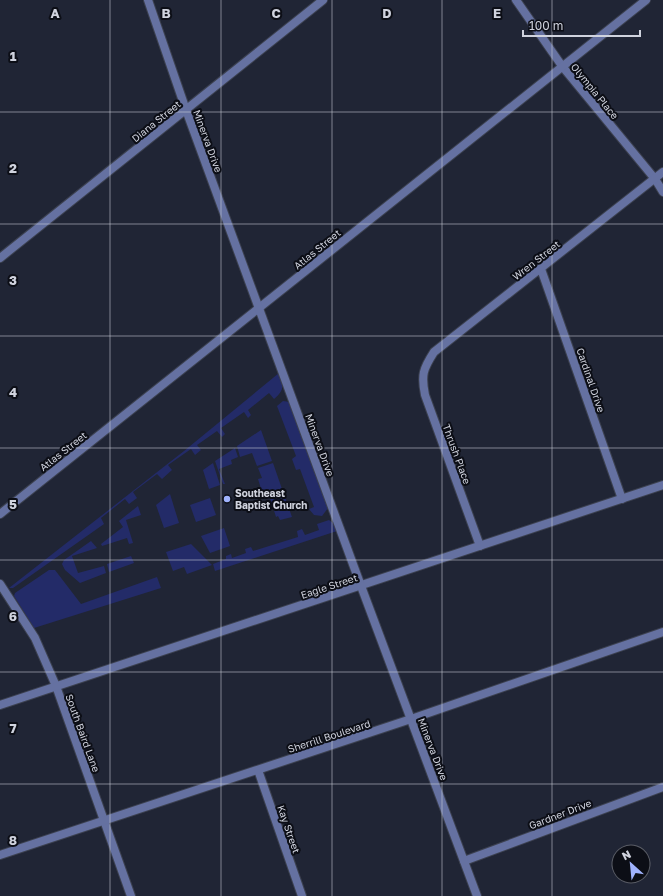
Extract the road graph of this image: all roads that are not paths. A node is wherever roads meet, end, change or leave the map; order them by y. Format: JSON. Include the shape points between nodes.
{"nodes":[{"id":1,"x":148,"y":0,"type":"edge"},
{"id":2,"x":324,"y":0,"type":"edge"},
{"id":3,"x":516,"y":0,"type":"edge"},
{"id":4,"x":646,"y":0,"type":"edge"},
{"id":5,"x":562,"y":66,"type":"junction"},
{"id":6,"x":186,"y":110,"type":"junction"},
{"id":7,"x":663,"y":172,"type":"edge"},
{"id":8,"x":655,"y":179,"type":"junction"},
{"id":9,"x":663,"y":192,"type":"edge"},
{"id":10,"x":0,"y":258,"type":"edge"},
{"id":11,"x":541,"y":269,"type":"junction"},
{"id":12,"x":260,"y":308,"type":"junction"},
{"id":13,"x":424,"y":367,"type":"joint"},
{"id":14,"x":663,"y":485,"type":"edge"},
{"id":15,"x":622,"y":499,"type":"junction"},
{"id":16,"x":0,"y":514,"type":"edge"},
{"id":17,"x":480,"y":546,"type":"junction"},
{"id":18,"x":0,"y":584,"type":"edge"},
{"id":19,"x":361,"y":586,"type":"junction"},
{"id":20,"x":663,"y":632,"type":"edge"},
{"id":21,"x":56,"y":686,"type":"junction"},
{"id":22,"x":0,"y":705,"type":"edge"},
{"id":23,"x":411,"y":719,"type":"junction"},
{"id":24,"x":258,"y":770,"type":"junction"},
{"id":25,"x":663,"y":786,"type":"edge"},
{"id":26,"x":104,"y":820,"type":"junction"},
{"id":27,"x":0,"y":855,"type":"edge"},
{"id":28,"x":464,"y":861,"type":"junction"},
{"id":29,"x":131,"y":896,"type":"edge"},
{"id":30,"x":302,"y":896,"type":"edge"},
{"id":31,"x":477,"y":896,"type":"edge"}],
"edges":[{"from":1,"to":6,"type":"street","name":"Minerva Drive"},
{"from":2,"to":6,"type":"street","name":"Diana Street"},
{"from":3,"to":5,"type":"street","name":"Olympia Place"},
{"from":4,"to":5,"type":"street","name":"Atlas Street"},
{"from":5,"to":8,"type":"street","name":"Olympia Place"},
{"from":5,"to":12,"type":"street","name":"Atlas Street"},
{"from":6,"to":10,"type":"street","name":"Diana Street"},
{"from":6,"to":12,"type":"street","name":"Minerva Drive"},
{"from":7,"to":8,"type":"street","name":"Wren Street"},
{"from":8,"to":9,"type":"street","name":"Olympia Place"},
{"from":8,"to":11,"type":"street","name":"Wren Street"},
{"from":11,"to":13,"type":"street","name":"Wren Street","via":[[434,352]]},
{"from":11,"to":15,"type":"street","name":"Cardinal Drive"},
{"from":12,"to":16,"type":"street","name":"Atlas Street"},
{"from":12,"to":19,"type":"street","name":"Minerva Drive"},
{"from":13,"to":17,"type":"street","name":"Thrush Place","via":[[422,381],[425,395]]},
{"from":14,"to":15,"type":"street","name":"Eagle Street"},
{"from":15,"to":17,"type":"street","name":"Eagle Street"},
{"from":17,"to":19,"type":"street","name":"Eagle Street"},
{"from":18,"to":21,"type":"street","name":"South Baird Lane","via":[[35,638]]},
{"from":19,"to":21,"type":"street","name":"Eagle Street"},
{"from":19,"to":23,"type":"street","name":"Minerva Drive"},
{"from":20,"to":23,"type":"street","name":"Sherrill Boulevard"},
{"from":21,"to":22,"type":"street","name":"Eagle Street"},
{"from":21,"to":26,"type":"street","name":"South Baird Lane"},
{"from":23,"to":24,"type":"street","name":"Sherrill Boulevard"},
{"from":23,"to":28,"type":"street","name":"Minerva Drive"},
{"from":24,"to":26,"type":"street","name":"Sherrill Boulevard"},
{"from":24,"to":30,"type":"street","name":"Kay Street"},
{"from":25,"to":28,"type":"street","name":"Gardner Drive"},
{"from":26,"to":27,"type":"street","name":"Sherrill Boulevard"},
{"from":26,"to":29,"type":"street","name":"South Baird Lane"},
{"from":28,"to":31,"type":"street","name":"Minerva Drive"}]}
